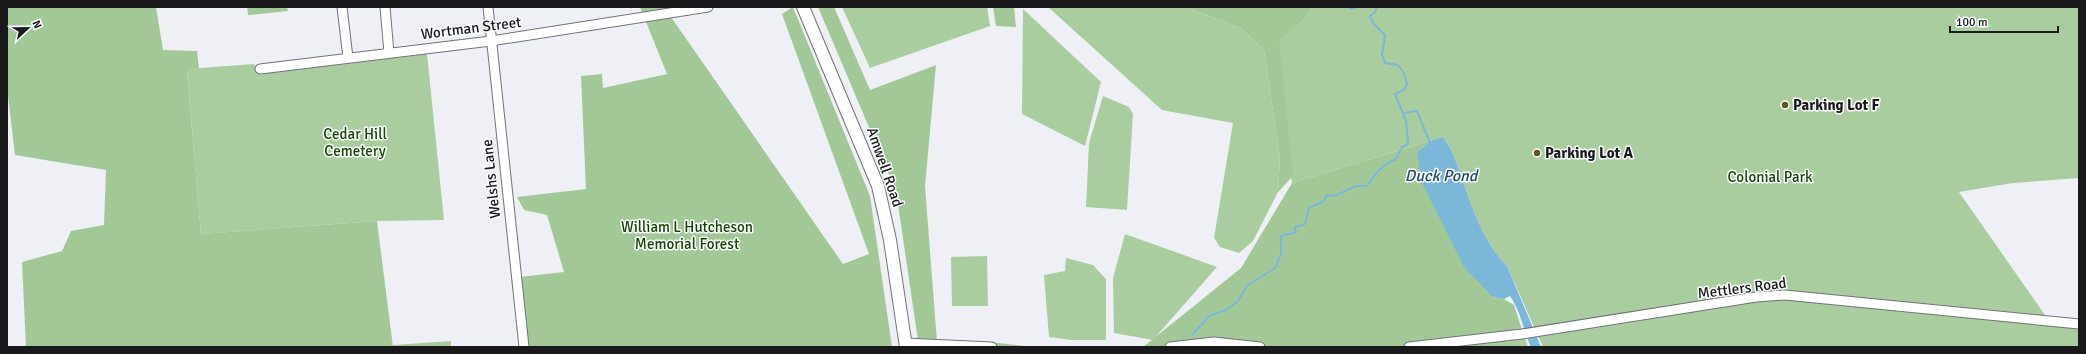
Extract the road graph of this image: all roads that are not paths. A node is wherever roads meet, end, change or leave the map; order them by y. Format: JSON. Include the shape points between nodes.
{"nodes":[{"id":1,"x":342,"y":7,"type":"edge"},
{"id":2,"x":385,"y":7,"type":"edge"},
{"id":3,"x":488,"y":7,"type":"edge"},
{"id":4,"x":708,"y":7,"type":"edge"},
{"id":5,"x":803,"y":7,"type":"edge"},
{"id":6,"x":491,"y":41,"type":"junction"},
{"id":7,"x":390,"y":53,"type":"junction"},
{"id":8,"x":348,"y":58,"type":"junction"},
{"id":9,"x":260,"y":69,"type":"dead end"},
{"id":10,"x":2079,"y":324,"type":"edge"},
{"id":11,"x":906,"y":345,"type":"edge"},
{"id":12,"x":524,"y":347,"type":"edge"},
{"id":13,"x":992,"y":347,"type":"edge"},
{"id":14,"x":1170,"y":347,"type":"edge"},
{"id":15,"x":1260,"y":347,"type":"edge"},
{"id":16,"x":1409,"y":347,"type":"edge"}],
"edges":[{"from":1,"to":8,"type":"street"},
{"from":2,"to":7,"type":"street"},
{"from":3,"to":6,"type":"street","name":"Welshs Lane"},
{"from":4,"to":6,"type":"street","name":"Wortman Street"},
{"from":5,"to":11,"type":"main road","name":"Amwell Road","via":[[878,186],[890,240]]},
{"from":6,"to":7,"type":"street","name":"Wortman Street"},
{"from":6,"to":12,"type":"street","name":"Welshs Lane"},
{"from":7,"to":8,"type":"street","name":"Wortman Street"},
{"from":8,"to":9,"type":"street","name":"Wortman Street"},
{"from":10,"to":16,"type":"street","name":"Mettlers Road","via":[[1785,295],[1756,297],[1538,332]]},
{"from":11,"to":13,"type":"street"},
{"from":14,"to":15,"type":"street","via":[[1214,342]]}]}
